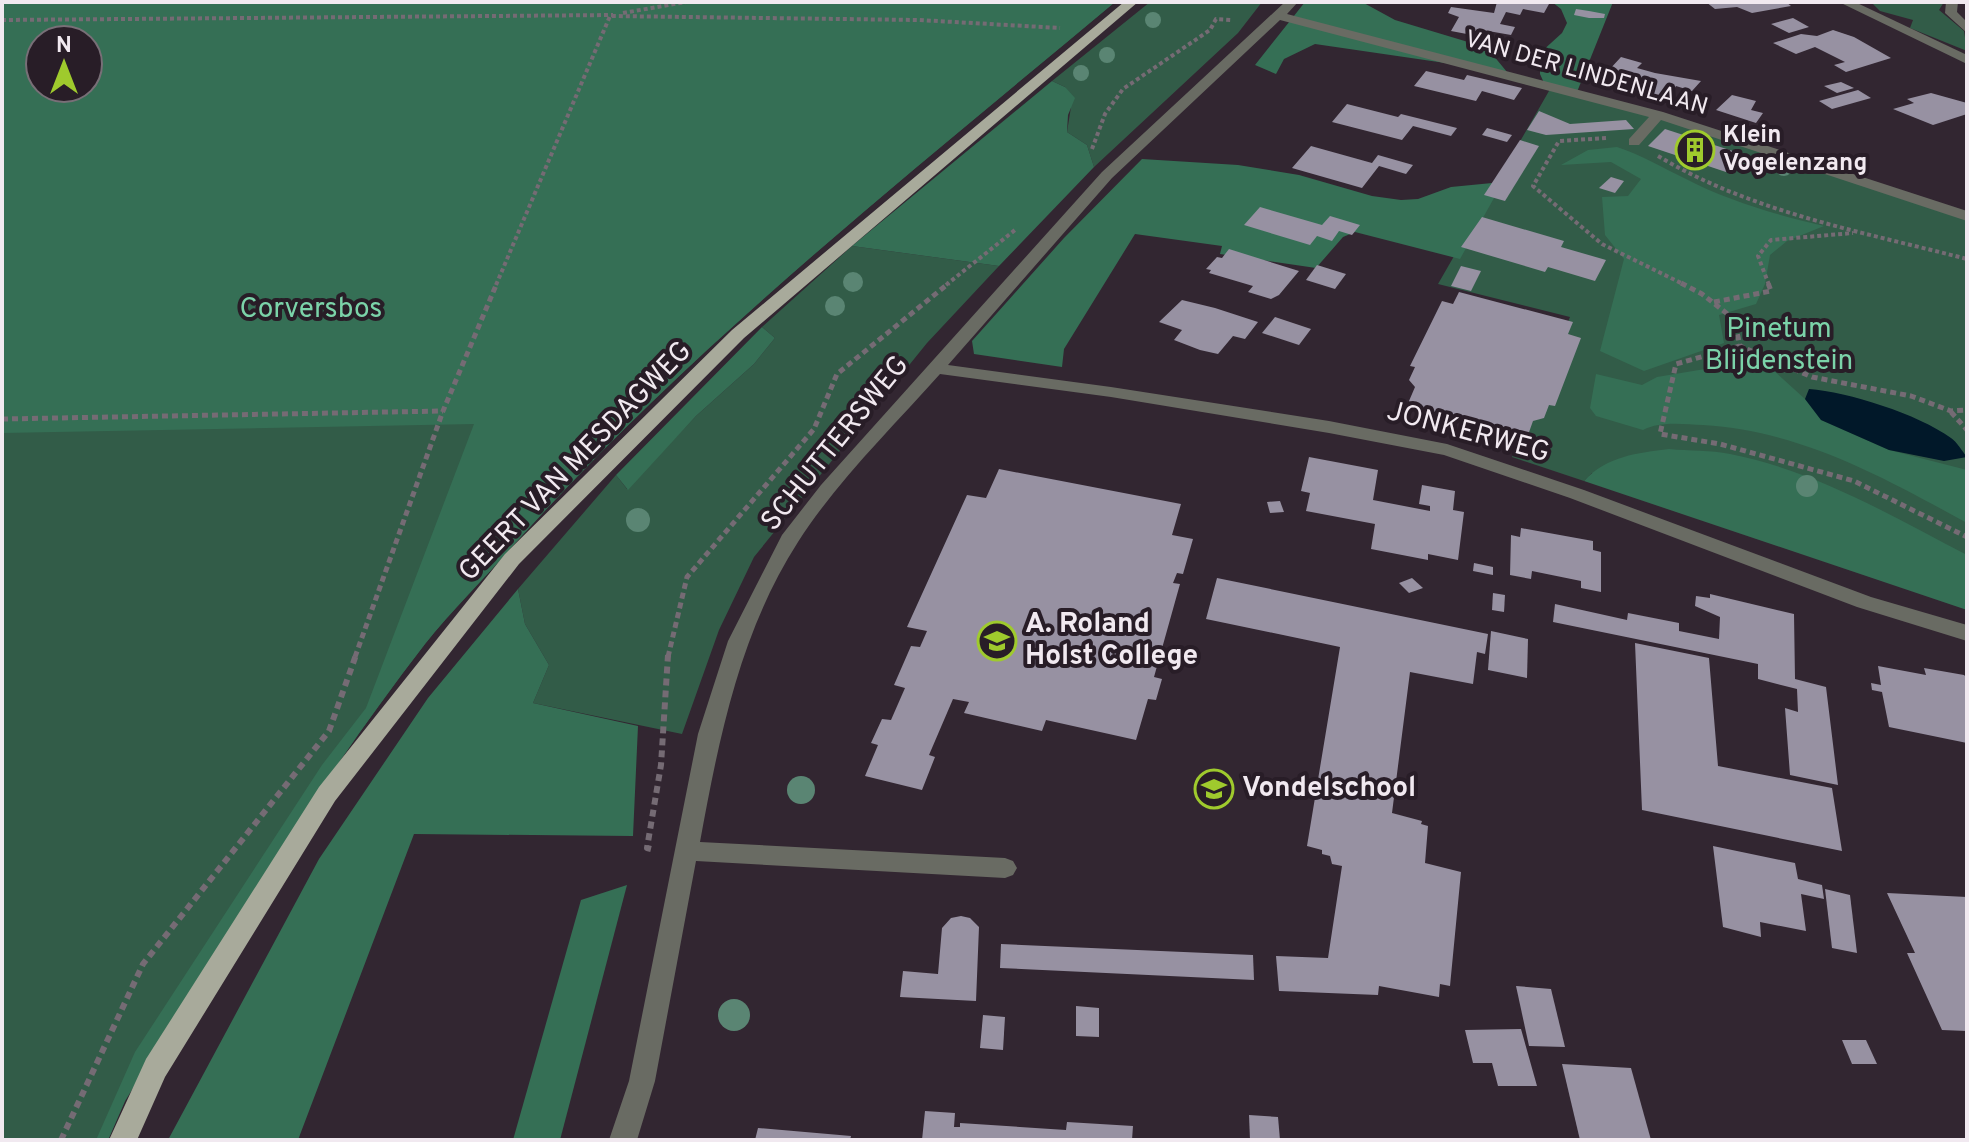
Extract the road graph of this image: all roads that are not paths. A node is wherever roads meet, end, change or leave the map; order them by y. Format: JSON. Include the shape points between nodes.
{"nodes":[{"id":1,"x":1132,"y":2,"type":"edge"},
{"id":2,"x":1845,"y":2,"type":"edge"},
{"id":3,"x":1952,"y":2,"type":"edge"},
{"id":4,"x":1286,"y":9,"type":"edge"},
{"id":5,"x":1967,"y":29,"type":"edge"},
{"id":6,"x":1967,"y":60,"type":"edge"},
{"id":7,"x":1658,"y":115,"type":"junction"},
{"id":8,"x":1636,"y":139,"type":"road end"},
{"id":9,"x":1967,"y":216,"type":"edge"},
{"id":10,"x":933,"y":368,"type":"junction"},
{"id":11,"x":1967,"y":633,"type":"edge"},
{"id":12,"x":688,"y":851,"type":"junction"},
{"id":13,"x":1005,"y":868,"type":"dead end"},
{"id":14,"x":123,"y":1140,"type":"edge"},
{"id":15,"x":623,"y":1140,"type":"edge"}],
"edges":[{"from":1,"to":14,"type":"main road","name":"GEERT VAN MESDAGWEG","via":[[738,334],[512,559],[327,794],[155,1068]]},
{"from":2,"to":6,"type":"street"},
{"from":3,"to":5,"type":"street","via":[[1951,13]]},
{"from":4,"to":7,"type":"street","name":"VAN DER LINDENLAAN"},
{"from":4,"to":10,"type":"street","name":"SCHUTTERSWEG","via":[[1107,175]]},
{"from":7,"to":8,"type":"street"},
{"from":7,"to":9,"type":"street","name":"VAN DER LINDENLAAN"},
{"from":10,"to":11,"type":"street","name":"JONKERWEG","via":[[1126,394],[1447,450],[1864,602]]},
{"from":10,"to":12,"type":"street","name":"SCHUTTERSWEG","via":[[789,540],[750,616],[709,734]]},
{"from":12,"to":13,"type":"street"},
{"from":12,"to":15,"type":"street","name":"SCHUTTERSWEG","via":[[642,1081]]}]}
